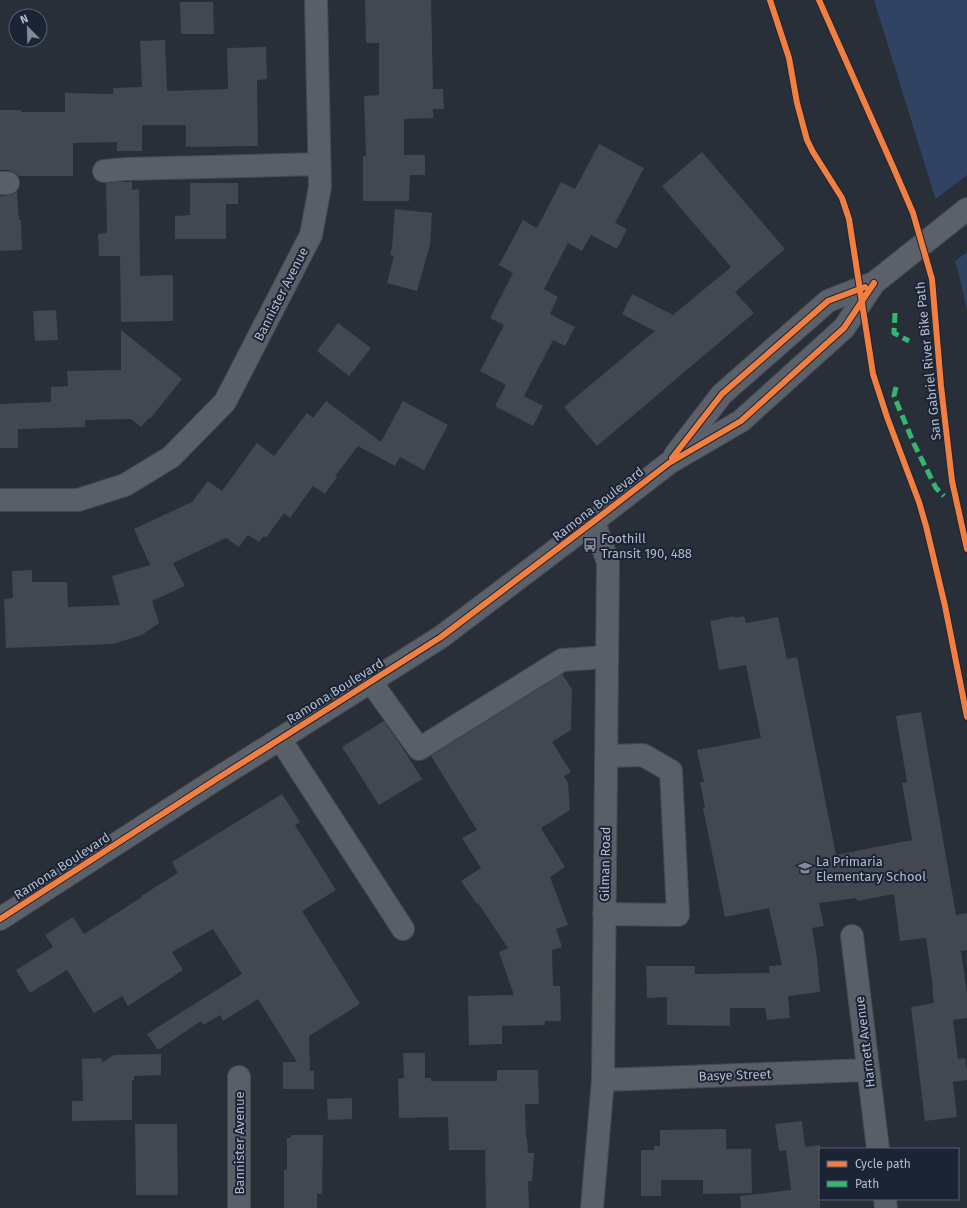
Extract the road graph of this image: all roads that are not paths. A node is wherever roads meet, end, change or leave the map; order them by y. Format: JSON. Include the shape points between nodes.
{"nodes":[{"id":1,"x":316,"y":0,"type":"edge"},
{"id":2,"x":319,"y":164,"type":"junction"},
{"id":3,"x":104,"y":171,"type":"dead end"},
{"id":4,"x":967,"y":209,"type":"edge"},
{"id":5,"x":874,"y":283,"type":"junction"},
{"id":6,"x":669,"y":463,"type":"junction"},
{"id":7,"x":0,"y":500,"type":"edge"},
{"id":8,"x":594,"y":521,"type":"junction"},
{"id":9,"x":607,"y":657,"type":"junction"},
{"id":10,"x":371,"y":682,"type":"junction"},
{"id":11,"x":280,"y":739,"type":"junction"},
{"id":12,"x":606,"y":756,"type":"junction"},
{"id":13,"x":604,"y":914,"type":"junction"},
{"id":14,"x":0,"y":918,"type":"edge"},
{"id":15,"x":403,"y":929,"type":"dead end"},
{"id":16,"x":852,"y":936,"type":"dead end"},
{"id":17,"x":868,"y":1070,"type":"junction"},
{"id":18,"x":239,"y":1077,"type":"dead end"},
{"id":19,"x":603,"y":1080,"type":"junction"},
{"id":20,"x":878,"y":1148,"type":"edge"},
{"id":21,"x":239,"y":1208,"type":"edge"},
{"id":22,"x":592,"y":1208,"type":"edge"}],
"edges":[{"from":1,"to":2,"type":"street","name":"Bannister Avenue"},
{"from":2,"to":3,"type":"street"},
{"from":2,"to":7,"type":"street","name":"Bannister Avenue","via":[[320,187],[311,235],[225,402],[171,457],[125,485],[78,500]]},
{"from":4,"to":5,"type":"main road","name":"Ramona Boulevard"},
{"from":5,"to":6,"type":"main road","name":"Ramona Boulevard","via":[[844,328],[741,421]]},
{"from":5,"to":6,"type":"main road","name":"Ramona Boulevard","via":[[828,301],[722,394]]},
{"from":6,"to":8,"type":"main road","name":"Ramona Boulevard"},
{"from":8,"to":9,"type":"street","name":"Gilman Road","via":[[608,564]]},
{"from":8,"to":10,"type":"main road","name":"Ramona Boulevard","via":[[446,633]]},
{"from":9,"to":10,"type":"street","via":[[562,660],[419,749]]},
{"from":9,"to":12,"type":"street","name":"Gilman Road"},
{"from":10,"to":11,"type":"main road","name":"Ramona Boulevard"},
{"from":11,"to":14,"type":"main road","name":"Ramona Boulevard"},
{"from":11,"to":15,"type":"street"},
{"from":12,"to":13,"type":"street","name":"Gilman Road"},
{"from":12,"to":13,"type":"street","via":[[643,755],[670,771],[678,915]]},
{"from":13,"to":19,"type":"street","name":"Gilman Road"},
{"from":16,"to":17,"type":"street","name":"Harnett Avenue"},
{"from":17,"to":19,"type":"street","name":"Basye Street"},
{"from":17,"to":20,"type":"street","name":"Harnett Avenue"},
{"from":18,"to":21,"type":"street","name":"Bannister Avenue"},
{"from":19,"to":22,"type":"street","name":"Gilman Road"}]}
